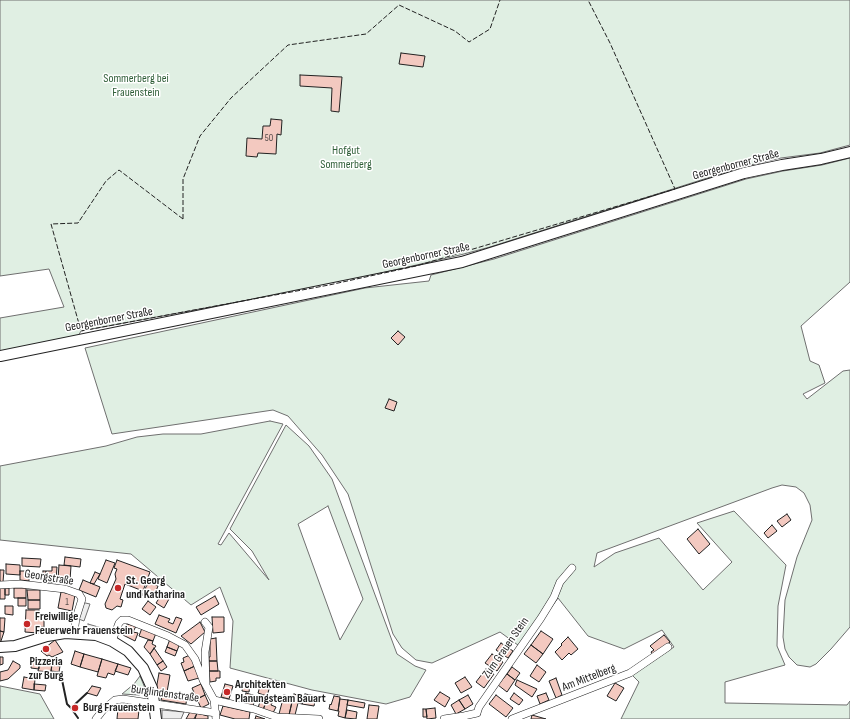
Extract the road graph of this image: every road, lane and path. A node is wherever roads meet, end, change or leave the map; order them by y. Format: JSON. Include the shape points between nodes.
{"nodes":[{"id":1,"x":850,"y":152,"type":"edge"},
{"id":2,"x":0,"y":356,"type":"edge"},
{"id":3,"x":572,"y":568,"type":"dead end"},
{"id":4,"x":0,"y":585,"type":"edge"},
{"id":5,"x":205,"y":622,"type":"dead end"},
{"id":6,"x":74,"y":633,"type":"junction"},
{"id":7,"x":112,"y":641,"type":"junction"},
{"id":8,"x":0,"y":647,"type":"edge"},
{"id":9,"x":668,"y":647,"type":"dead end"},
{"id":10,"x":206,"y":686,"type":"junction"},
{"id":11,"x":214,"y":700,"type":"junction"},
{"id":12,"x":154,"y":703,"type":"junction"},
{"id":13,"x":216,"y":716,"type":"edge"},
{"id":14,"x":479,"y":716,"type":"edge"},
{"id":15,"x":96,"y":719,"type":"edge"},
{"id":16,"x":156,"y":719,"type":"edge"},
{"id":17,"x":319,"y":719,"type":"edge"},
{"id":18,"x":444,"y":719,"type":"edge"},
{"id":19,"x":512,"y":719,"type":"edge"}],
"edges":[{"from":1,"to":2,"type":"main road","name":"Georgenborner Straße","via":[[744,173],[462,262]]},
{"from":3,"to":14,"type":"street","name":"Zum Grauen Stein","via":[[560,582],[541,618],[479,707]]},
{"from":4,"to":6,"type":"street","name":"Georgstraße","via":[[20,584],[57,588],[79,594],[82,599]]},
{"from":5,"to":10,"type":"street","via":[[209,627],[205,652]]},
{"from":6,"to":7,"type":"main road","via":[[96,635]]},
{"from":6,"to":8,"type":"main road","via":[[55,634],[15,646]]},
{"from":7,"to":10,"type":"street","via":[[122,620],[176,639],[185,645],[195,659]]},
{"from":7,"to":12,"type":"main road","via":[[128,651],[143,668],[152,688]]},
{"from":9,"to":19,"type":"street","name":"Am Mittelberg","via":[[630,674]]},
{"from":10,"to":11,"type":"street"},
{"from":11,"to":13,"type":"street"},
{"from":11,"to":17,"type":"street","via":[[277,717]]},
{"from":12,"to":13,"type":"street","name":"Burglindenstraße"},
{"from":12,"to":15,"type":"street","name":"Burglindenstraße","via":[[114,700]]},
{"from":12,"to":16,"type":"main road"},
{"from":14,"to":18,"type":"street","name":"Zum Grauen Stein"}]}
